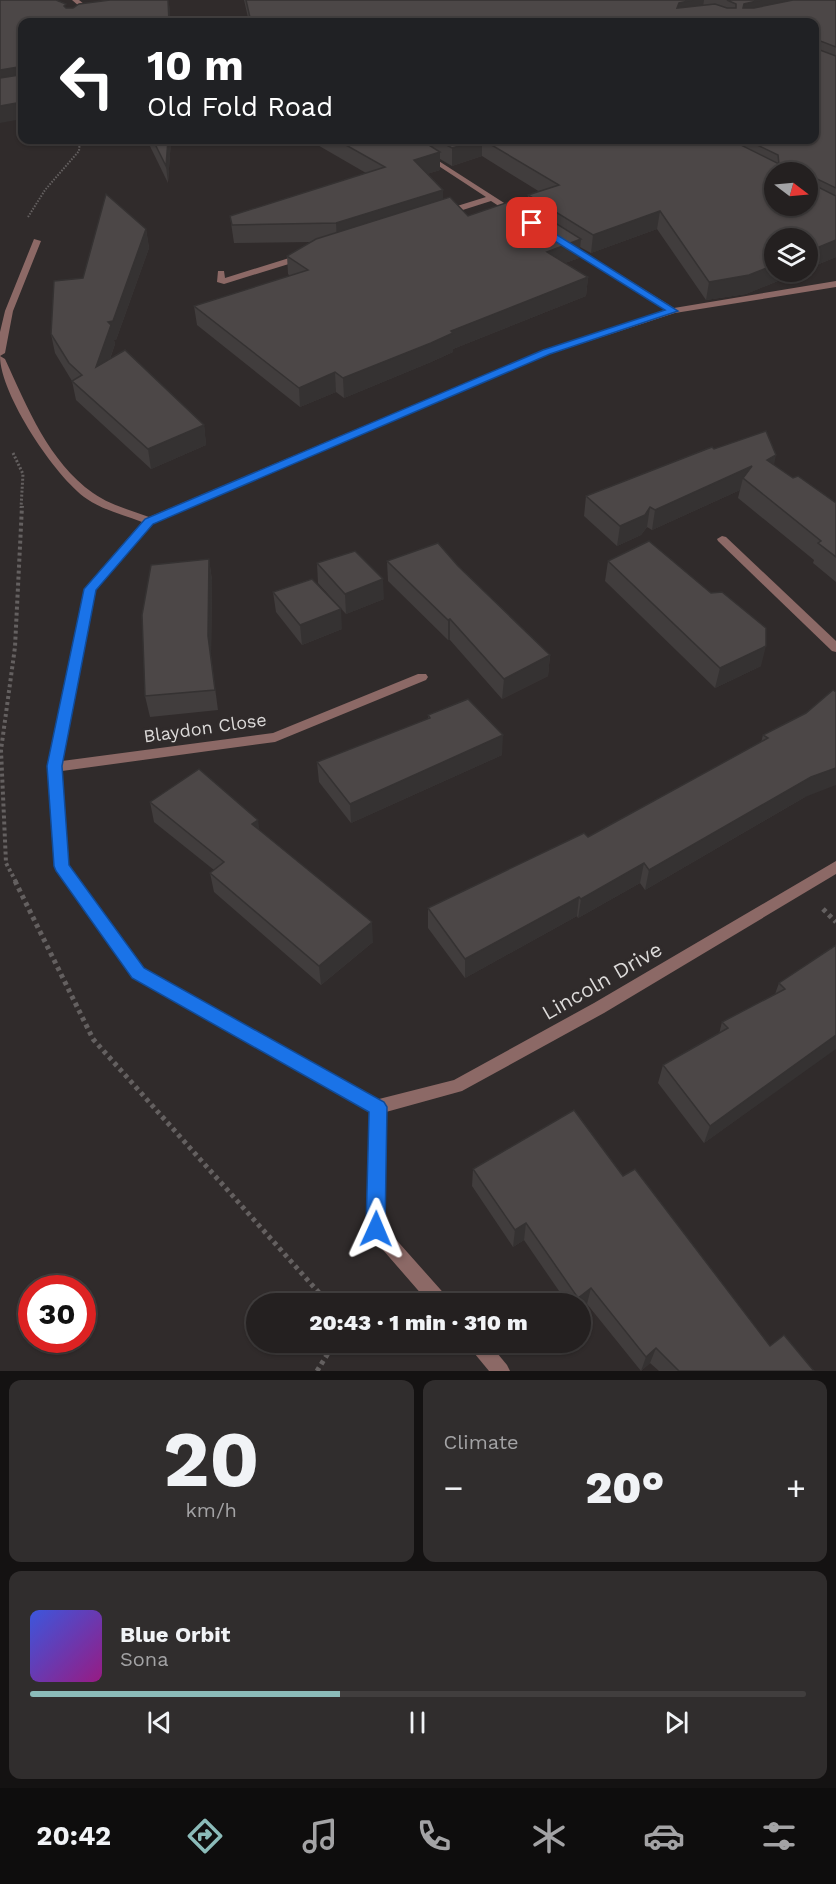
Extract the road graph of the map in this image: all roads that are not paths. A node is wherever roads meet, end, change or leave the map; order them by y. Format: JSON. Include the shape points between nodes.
{"nodes":[{"id":1,"x":75,"y":0,"type":"edge"},
{"id":2,"x":104,"y":5,"type":"edge"},
{"id":3,"x":88,"y":11,"type":"junction"},
{"id":4,"x":81,"y":15,"type":"edge"},
{"id":5,"x":408,"y":144,"type":"edge"},
{"id":6,"x":492,"y":198,"type":"junction"},
{"id":7,"x":435,"y":215,"type":"edge"},
{"id":8,"x":522,"y":217,"type":"edge"},
{"id":9,"x":37,"y":241,"type":"dead end"},
{"id":10,"x":562,"y":242,"type":"edge"},
{"id":11,"x":311,"y":254,"type":"edge"},
{"id":12,"x":221,"y":273,"type":"dead end"},
{"id":13,"x":836,"y":284,"type":"edge"},
{"id":14,"x":673,"y":311,"type":"junction"},
{"id":15,"x":0,"y":353,"type":"edge"},
{"id":16,"x":0,"y":359,"type":"edge"},
{"id":17,"x":149,"y":521,"type":"junction"},
{"id":18,"x":722,"y":539,"type":"dead end"},
{"id":19,"x":836,"y":648,"type":"edge"},
{"id":20,"x":422,"y":677,"type":"dead end"},
{"id":21,"x":55,"y":766,"type":"junction"},
{"id":22,"x":836,"y":867,"type":"edge"},
{"id":23,"x":378,"y":1107,"type":"junction"},
{"id":24,"x":431,"y":1293,"type":"edge"},
{"id":25,"x":485,"y":1353,"type":"edge"},
{"id":26,"x":501,"y":1371,"type":"edge"}],
"edges":[{"from":1,"to":3,"type":"street"},
{"from":2,"to":3,"type":"street"},
{"from":3,"to":4,"type":"street"},
{"from":5,"to":6,"type":"street"},
{"from":6,"to":7,"type":"street"},
{"from":6,"to":8,"type":"street"},
{"from":9,"to":15,"type":"street","via":[[9,311]]},
{"from":10,"to":14,"type":"street"},
{"from":11,"to":12,"type":"street","via":[[221,282]]},
{"from":13,"to":14,"type":"street"},
{"from":14,"to":17,"type":"street","via":[[547,352]]},
{"from":16,"to":17,"type":"street","via":[[57,466],[90,496]]},
{"from":17,"to":21,"type":"street","via":[[90,589]]},
{"from":18,"to":19,"type":"street"},
{"from":20,"to":21,"type":"street","name":"Blaydon Close","via":[[275,737]]},
{"from":21,"to":23,"type":"street","via":[[62,866],[138,973]]},
{"from":22,"to":23,"type":"street","name":"Lincoln Drive","via":[[599,1008],[457,1086]]},
{"from":23,"to":24,"type":"street","via":[[376,1229]]},
{"from":25,"to":26,"type":"street"}]}
